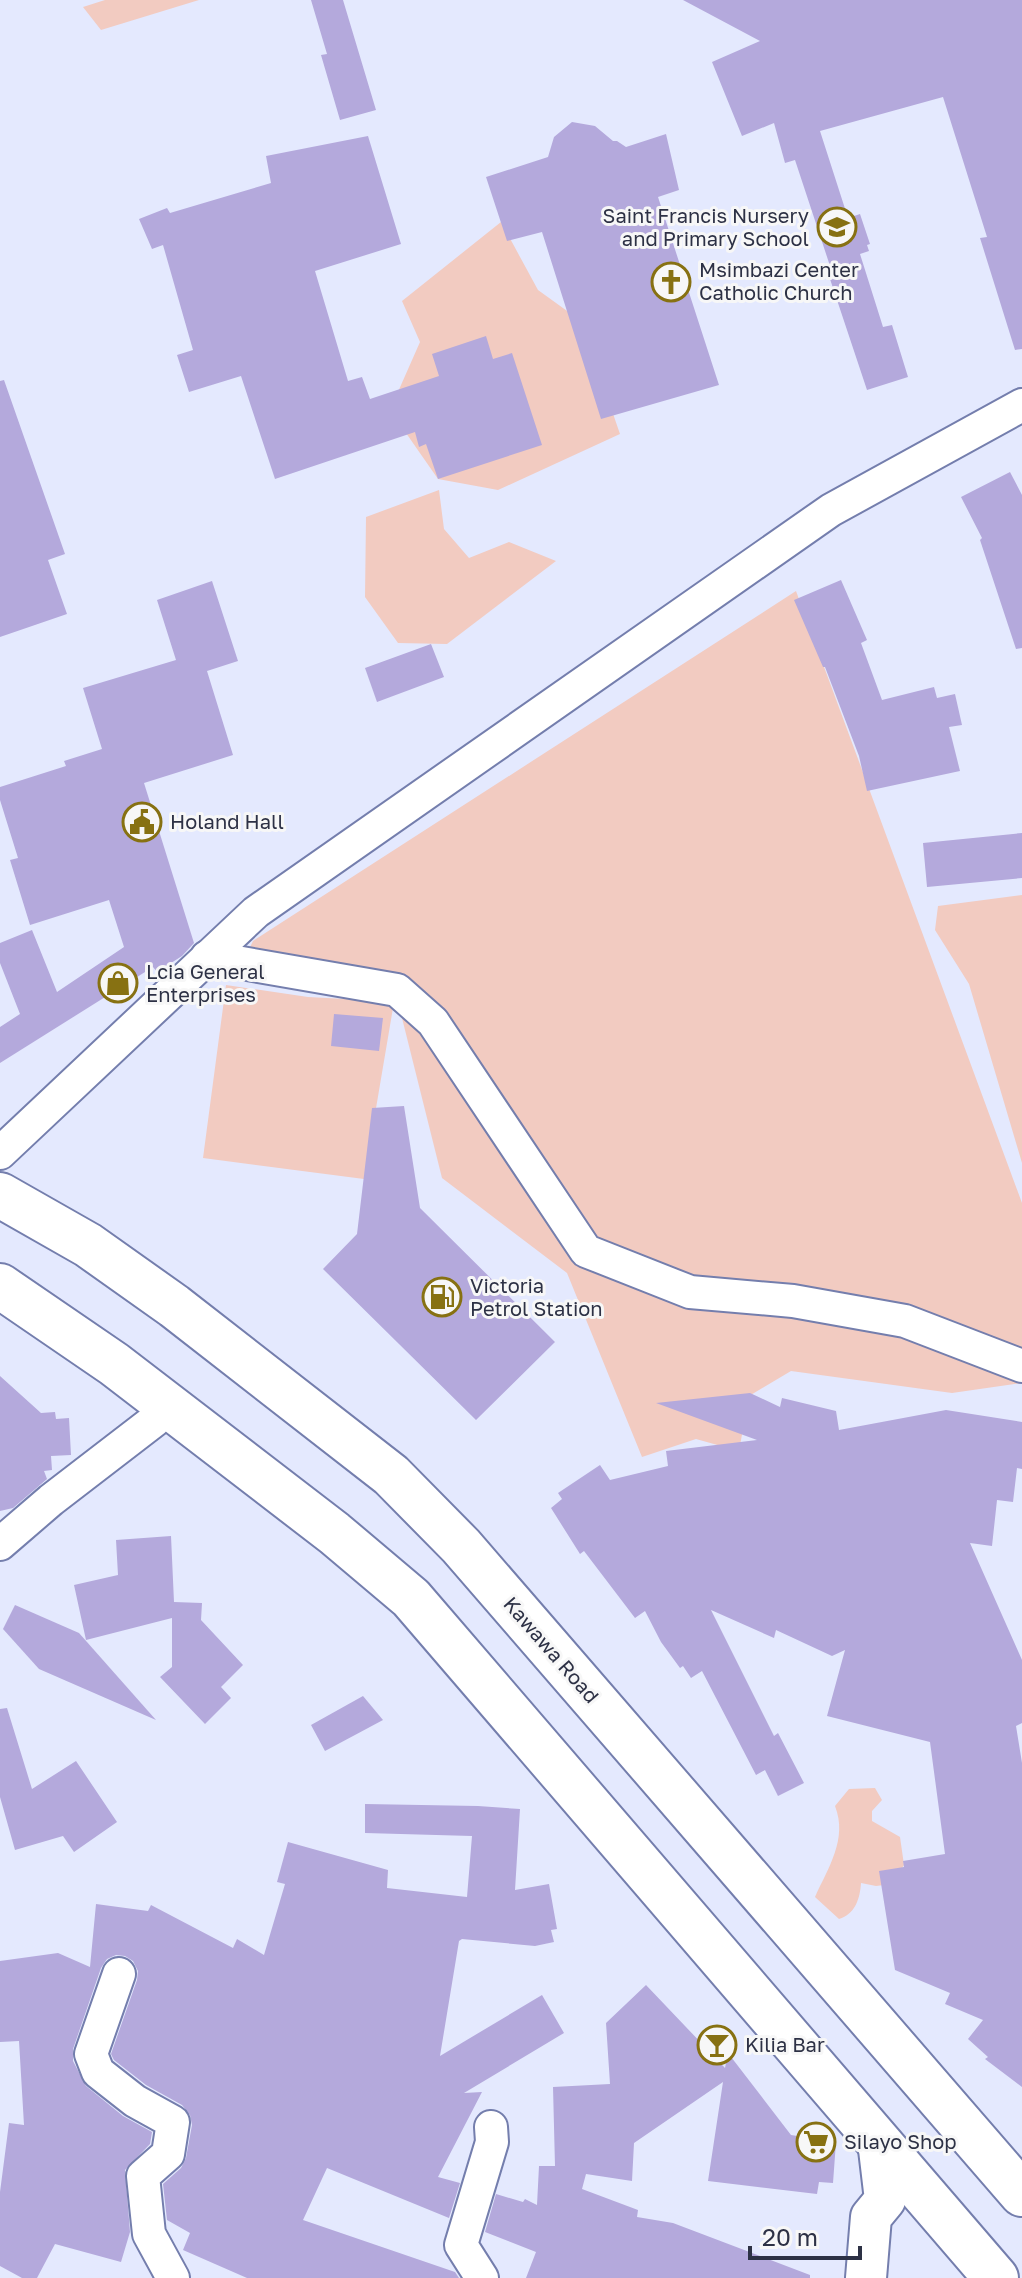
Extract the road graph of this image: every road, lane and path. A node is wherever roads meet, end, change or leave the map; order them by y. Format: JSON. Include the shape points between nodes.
{"nodes":[{"id":1,"x":1022,"y":405,"type":"edge"},
{"id":2,"x":207,"y":957,"type":"junction"},
{"id":3,"x":0,"y":1153,"type":"edge"},
{"id":4,"x":0,"y":1195,"type":"edge"},
{"id":5,"x":0,"y":1286,"type":"edge"},
{"id":6,"x":1022,"y":1366,"type":"edge"},
{"id":7,"x":161,"y":1400,"type":"junction"},
{"id":8,"x":0,"y":1544,"type":"edge"},
{"id":9,"x":119,"y":1974,"type":"dead end"},
{"id":10,"x":491,"y":2127,"type":"dead end"},
{"id":11,"x":878,"y":2141,"type":"junction"},
{"id":12,"x":1022,"y":2194,"type":"edge"},
{"id":13,"x":173,"y":2278,"type":"edge"},
{"id":14,"x":482,"y":2278,"type":"edge"},
{"id":15,"x":866,"y":2278,"type":"edge"},
{"id":16,"x":996,"y":2278,"type":"edge"}],
"edges":[{"from":1,"to":2,"type":"street","via":[[831,510],[256,912]]},
{"from":2,"to":3,"type":"street"},
{"from":2,"to":6,"type":"street","via":[[397,990],[433,1022],[586,1251],[690,1292],[793,1301],[905,1321]]},
{"from":4,"to":12,"type":"main road","name":"Kawawa Road","via":[[88,1245],[174,1306],[391,1475],[461,1546]]},
{"from":5,"to":7,"type":"main road"},
{"from":7,"to":8,"type":"street","via":[[155,1420]]},
{"from":7,"to":11,"type":"main road","via":[[411,1598]]},
{"from":9,"to":13,"type":"street","via":[[91,2054],[98,2072],[173,2122],[168,2154],[143,2176],[149,2234]]},
{"from":10,"to":14,"type":"street","via":[[492,2142],[461,2245]]},
{"from":11,"to":15,"type":"street","via":[[885,2200],[871,2217]]},
{"from":11,"to":16,"type":"main road"}]}
